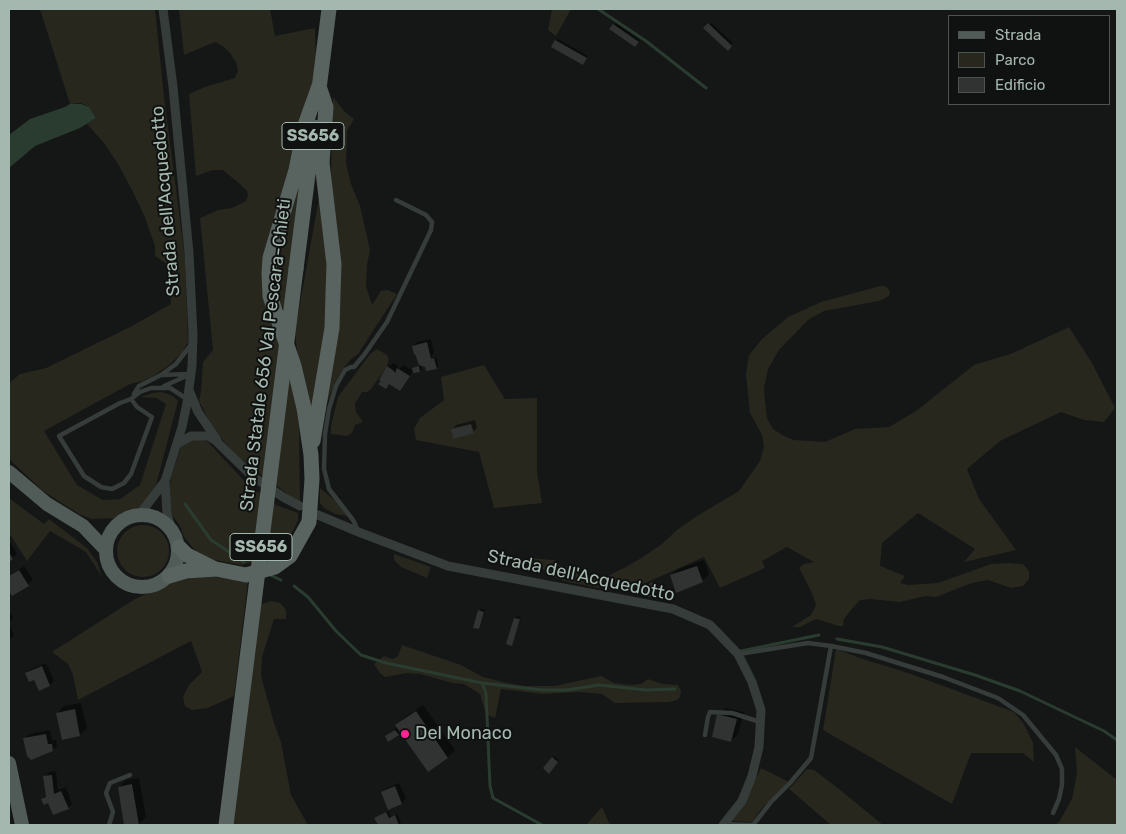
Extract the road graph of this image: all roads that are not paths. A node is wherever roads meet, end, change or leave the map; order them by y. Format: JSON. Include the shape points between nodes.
{"nodes":[{"id":1,"x":163,"y":9,"type":"edge"},
{"id":2,"x":329,"y":9,"type":"edge"},
{"id":3,"x":319,"y":86,"type":"junction"},
{"id":4,"x":396,"y":200,"type":"dead end"},
{"id":5,"x":192,"y":343,"type":"junction"},
{"id":6,"x":191,"y":374,"type":"junction"},
{"id":7,"x":161,"y":375,"type":"junction"},
{"id":8,"x":163,"y":387,"type":"junction"},
{"id":9,"x":188,"y":395,"type":"junction"},
{"id":10,"x":130,"y":399,"type":"junction"},
{"id":11,"x":176,"y":444,"type":"junction"},
{"id":12,"x":221,"y":446,"type":"junction"},
{"id":13,"x":310,"y":455,"type":"junction"},
{"id":14,"x":9,"y":472,"type":"edge"},
{"id":15,"x":165,"y":481,"type":"junction"},
{"id":16,"x":300,"y":506,"type":"dead end"},
{"id":17,"x":140,"y":514,"type":"junction"},
{"id":18,"x":318,"y":515,"type":"dead end"},
{"id":19,"x":117,"y":524,"type":"junction"},
{"id":20,"x":83,"y":526,"type":"junction"},
{"id":21,"x":172,"y":530,"type":"junction"},
{"id":22,"x":356,"y":531,"type":"junction"},
{"id":23,"x":179,"y":547,"type":"junction"},
{"id":24,"x":106,"y":550,"type":"junction"},
{"id":25,"x":216,"y":569,"type":"junction"},
{"id":26,"x":169,"y":576,"type":"junction"},
{"id":27,"x":831,"y":646,"type":"junction"},
{"id":28,"x":738,"y":654,"type":"junction"},
{"id":29,"x":760,"y":722,"type":"junction"},
{"id":30,"x":705,"y":735,"type":"dead end"},
{"id":31,"x":9,"y":763,"type":"edge"},
{"id":32,"x":130,"y":775,"type":"dead end"},
{"id":33,"x":1053,"y":813,"type":"dead end"},
{"id":34,"x":22,"y":825,"type":"edge"},
{"id":35,"x":109,"y":825,"type":"edge"},
{"id":36,"x":226,"y":825,"type":"edge"},
{"id":37,"x":724,"y":825,"type":"edge"},
{"id":38,"x":752,"y":825,"type":"edge"}],
"edges":[{"from":1,"to":5,"type":"street","name":"Strada dell'Acquedotto","via":[[189,253]]},
{"from":2,"to":3,"type":"highway","name":"Strada Statale 656 Val Pescara-Chieti","number":"SS656"},
{"from":3,"to":13,"type":"highway","via":[[326,107],[322,163],[334,264],[334,294],[332,328]]},
{"from":3,"to":13,"type":"highway","via":[[305,125],[296,170],[270,258],[269,273],[270,296],[294,366],[304,408]]},
{"from":3,"to":36,"type":"highway","name":"Strada Statale 656 Val Pescara-Chieti","number":"SS656","bridge":true},
{"from":4,"to":22,"type":"lane","via":[[426,216],[432,222],[431,230],[387,322],[354,368],[345,370],[329,409],[324,469],[329,489],[353,520]]},
{"from":5,"to":6,"type":"street","name":"Strada dell'Acquedotto"},
{"from":5,"to":7,"type":"lane","via":[[176,364]]},
{"from":6,"to":7,"type":"lane"},
{"from":6,"to":8,"type":"lane"},
{"from":6,"to":9,"type":"street","name":"Strada dell'Acquedotto"},
{"from":7,"to":10,"type":"lane","via":[[139,386]]},
{"from":8,"to":9,"type":"lane"},
{"from":8,"to":10,"type":"lane","via":[[140,392]]},
{"from":9,"to":11,"type":"street","name":"Strada dell'Acquedotto"},
{"from":9,"to":12,"type":"street","name":"Strada dell'Acquedotto"},
{"from":10,"to":10,"type":"lane","via":[[59,436],[84,476],[101,487],[112,489],[124,483],[131,474],[152,417]]},
{"from":11,"to":12,"type":"street","name":"Strada dell'Acquedotto","via":[[199,435],[208,436]]},
{"from":11,"to":15,"type":"street","name":"Strada dell'Acquedotto"},
{"from":12,"to":16,"type":"street","name":"Strada dell'Acquedotto","via":[[252,476]]},
{"from":13,"to":25,"type":"highway","via":[[312,479],[308,522],[290,556],[275,567],[246,574]]},
{"from":14,"to":20,"type":"main road","via":[[47,504]]},
{"from":15,"to":17,"type":"street","name":"Strada dell'Acquedotto"},
{"from":15,"to":21,"type":"street","name":"Strada dell'Acquedotto","via":[[167,514]]},
{"from":17,"to":19,"type":"main road"},
{"from":17,"to":21,"type":"main road","via":[[164,521]]},
{"from":18,"to":22,"type":"street","name":"Strada dell'Acquedotto"},
{"from":19,"to":20,"type":"main road"},
{"from":19,"to":24,"type":"main road","via":[[107,540]]},
{"from":20,"to":24,"type":"main road"},
{"from":21,"to":23,"type":"main road"},
{"from":22,"to":28,"type":"street","name":"Strada dell'Acquedotto","via":[[448,566],[673,609],[710,625]]},
{"from":23,"to":25,"type":"highway","via":[[187,555]]},
{"from":23,"to":26,"type":"main road","via":[[179,558]]},
{"from":24,"to":26,"type":"main road","via":[[114,574],[135,587],[147,588]]},
{"from":25,"to":26,"type":"highway"},
{"from":27,"to":28,"type":"lane","via":[[808,643]]},
{"from":27,"to":33,"type":"lane","via":[[866,653],[943,677],[998,698],[1024,715],[1056,755],[1062,769],[1059,799]]},
{"from":27,"to":38,"type":"lane","via":[[812,758]]},
{"from":28,"to":29,"type":"street","name":"Strada dell'Acquedotto","via":[[752,682],[761,710]]},
{"from":29,"to":30,"type":"lane","via":[[732,712],[710,712]]},
{"from":29,"to":37,"type":"street","name":"Strada dell'Acquedotto","via":[[760,747],[752,776],[742,801]]},
{"from":31,"to":34,"type":"main road"},
{"from":32,"to":35,"type":"lane","via":[[110,783],[106,793],[113,812]]},
{"from":37,"to":38,"type":"lane"}]}
